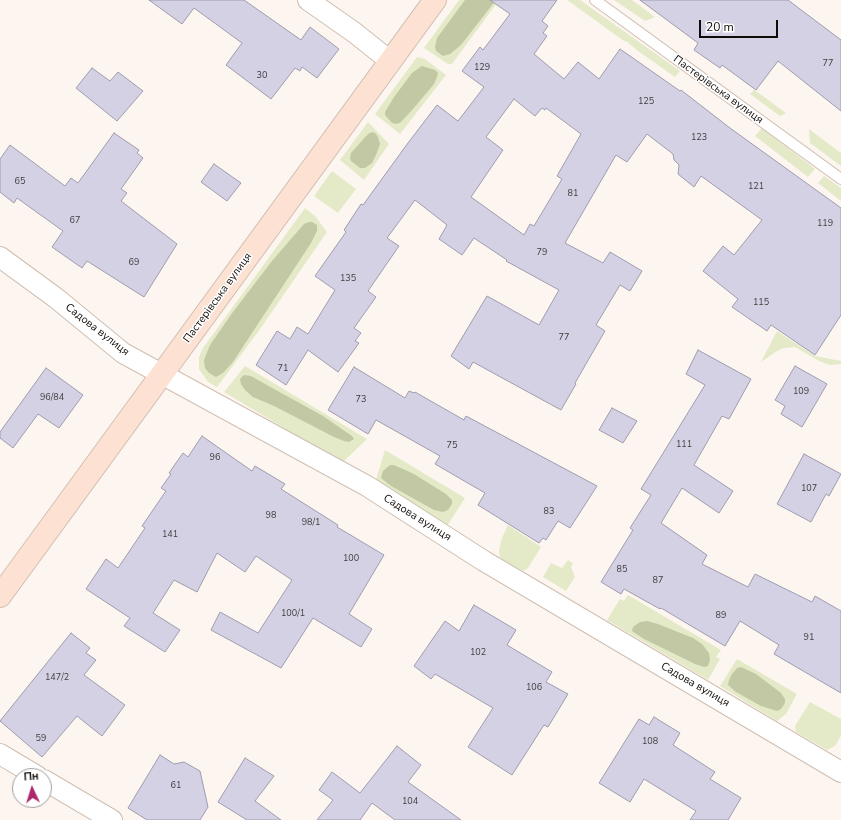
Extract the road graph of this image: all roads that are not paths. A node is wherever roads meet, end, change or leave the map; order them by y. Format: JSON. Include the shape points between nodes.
{"nodes":[{"id":1,"x":308,"y":0,"type":"edge"},
{"id":2,"x":435,"y":0,"type":"edge"},
{"id":3,"x":595,"y":0,"type":"edge"},
{"id":4,"x":390,"y":61,"type":"junction"},
{"id":5,"x":841,"y":180,"type":"edge"},
{"id":6,"x":0,"y":257,"type":"edge"},
{"id":7,"x":162,"y":374,"type":"junction"},
{"id":8,"x":0,"y":596,"type":"edge"},
{"id":9,"x":0,"y":754,"type":"edge"},
{"id":10,"x":24,"y":768,"type":"edge"},
{"id":11,"x":841,"y":772,"type":"edge"},
{"id":12,"x":52,"y":785,"type":"edge"},
{"id":13,"x":112,"y":820,"type":"edge"}],
"edges":[{"from":1,"to":4,"type":"street"},
{"from":2,"to":4,"type":"main road","name":"Пастерівська вулиця"},
{"from":3,"to":5,"type":"lane","name":"Пастерівська вулиця"},
{"from":4,"to":7,"type":"main road","name":"Пастерівська вулиця"},
{"from":6,"to":7,"type":"street","name":"Садова вулиця","via":[[56,298],[123,353]]},
{"from":7,"to":8,"type":"main road","name":"Пастерівська вулиця"},
{"from":7,"to":11,"type":"street","name":"Садова вулиця","via":[[367,486],[484,561]]},
{"from":9,"to":10,"type":"street"},
{"from":12,"to":13,"type":"street"}]}
